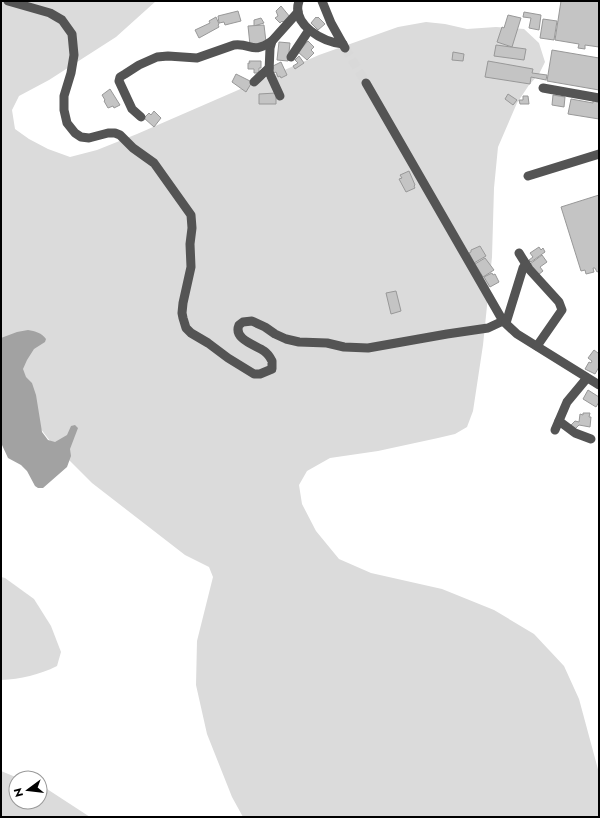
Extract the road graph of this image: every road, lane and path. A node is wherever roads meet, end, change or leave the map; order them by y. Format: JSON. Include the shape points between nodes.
{"nodes":[{"id":1,"x":8,"y":1,"type":"edge"},
{"id":2,"x":299,"y":1,"type":"edge"},
{"id":3,"x":322,"y":1,"type":"edge"},
{"id":4,"x":298,"y":12,"type":"junction"},
{"id":5,"x":309,"y":30,"type":"junction"},
{"id":6,"x":272,"y":42,"type":"junction"},
{"id":7,"x":291,"y":57,"type":"dead end"},
{"id":8,"x":269,"y":68,"type":"junction"},
{"id":9,"x":254,"y":82,"type":"dead end"},
{"id":10,"x":366,"y":84,"type":"tunnel mouth"},
{"id":11,"x":543,"y":88,"type":"dead end"},
{"id":12,"x":280,"y":96,"type":"dead end"},
{"id":13,"x":599,"y":98,"type":"edge"},
{"id":14,"x":141,"y":117,"type":"dead end"},
{"id":15,"x":599,"y":154,"type":"edge"},
{"id":16,"x":528,"y":176,"type":"dead end"},
{"id":17,"x":519,"y":253,"type":"dead end"},
{"id":18,"x":526,"y":264,"type":"junction"},
{"id":19,"x":504,"y":322,"type":"junction"},
{"id":20,"x":537,"y":346,"type":"junction"},
{"id":21,"x":587,"y":378,"type":"junction"},
{"id":22,"x":599,"y":385,"type":"edge"},
{"id":23,"x":591,"y":439,"type":"dead end"}],
"edges":[{"from":1,"to":19,"type":"street","via":[[50,13],[62,20],[72,34],[74,55],[64,96],[64,110],[67,123],[75,133],[89,138],[108,133],[120,135],[154,163],[191,215],[191,267],[183,303],[183,318],[186,328],[191,333],[228,358],[254,374],[272,369],[272,361],[265,351],[249,343],[239,334],[237,328],[246,321],[252,321],[286,339],[299,342],[368,348],[488,328]]},
{"from":2,"to":4,"type":"street"},
{"from":3,"to":5,"type":"street","via":[[344,46]]},
{"from":4,"to":5,"type":"street"},
{"from":4,"to":6,"type":"street"},
{"from":5,"to":7,"type":"street"},
{"from":6,"to":8,"type":"street"},
{"from":6,"to":14,"type":"street","via":[[255,49],[234,45],[197,58],[157,57],[139,65],[120,77],[115,84],[132,109]]},
{"from":8,"to":9,"type":"street"},
{"from":8,"to":12,"type":"street"},
{"from":10,"to":19,"type":"street"},
{"from":11,"to":13,"type":"street"},
{"from":15,"to":16,"type":"street"},
{"from":17,"to":18,"type":"street"},
{"from":18,"to":19,"type":"street"},
{"from":18,"to":20,"type":"street","via":[[559,302],[562,310]]},
{"from":19,"to":20,"type":"street"},
{"from":20,"to":21,"type":"street"},
{"from":21,"to":22,"type":"street"},
{"from":21,"to":23,"type":"street","via":[[567,402],[557,426]]}]}
